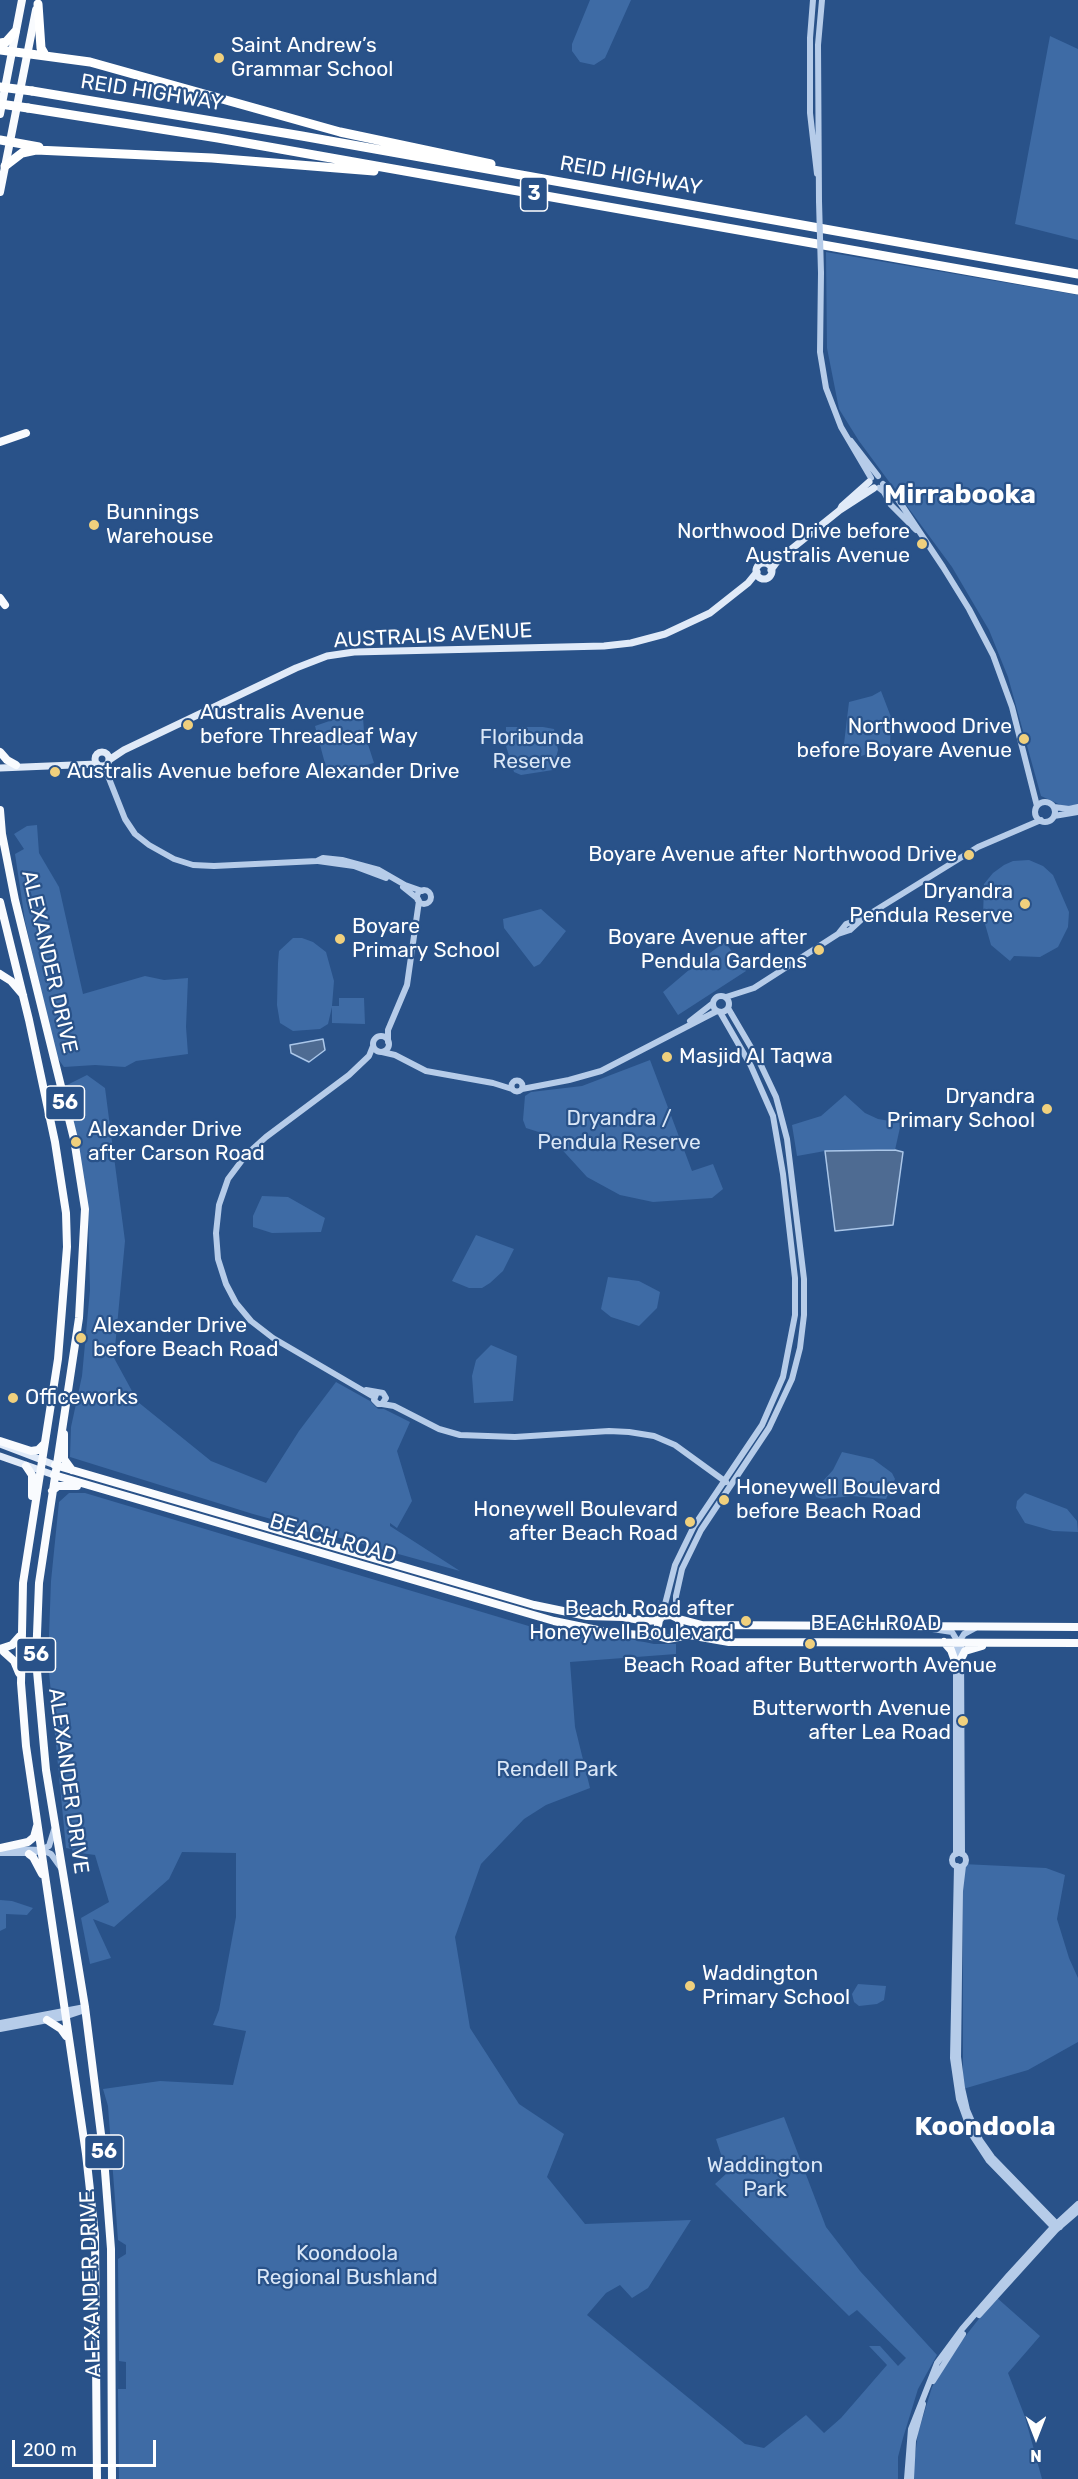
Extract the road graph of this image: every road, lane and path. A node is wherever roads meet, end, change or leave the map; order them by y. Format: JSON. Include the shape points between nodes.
{"nodes":[{"id":1,"x":22,"y":0,"type":"edge"},
{"id":2,"x":813,"y":0,"type":"edge"},
{"id":3,"x":822,"y":0,"type":"edge"},
{"id":4,"x":38,"y":2,"type":"edge"},
{"id":5,"x":15,"y":32,"type":"junction"},
{"id":6,"x":0,"y":43,"type":"edge"},
{"id":7,"x":0,"y":50,"type":"edge"},
{"id":8,"x":11,"y":51,"type":"junction"},
{"id":9,"x":28,"y":53,"type":"junction"},
{"id":10,"x":45,"y":55,"type":"junction"},
{"id":11,"x":0,"y":87,"type":"edge"},
{"id":12,"x":0,"y":104,"type":"edge"},
{"id":13,"x":0,"y":114,"type":"edge"},
{"id":14,"x":5,"y":141,"type":"edge"},
{"id":15,"x":66,"y":152,"type":"junction"},
{"id":16,"x":5,"y":166,"type":"junction"},
{"id":17,"x":436,"y":177,"type":"junction"},
{"id":18,"x":543,"y":178,"type":"junction"},
{"id":19,"x":819,"y":183,"type":"junction"},
{"id":20,"x":0,"y":192,"type":"edge"},
{"id":21,"x":1078,"y":274,"type":"edge"},
{"id":22,"x":1078,"y":290,"type":"edge"},
{"id":23,"x":26,"y":433,"type":"dead end"},
{"id":24,"x":850,"y":441,"type":"junction"},
{"id":25,"x":0,"y":442,"type":"edge"},
{"id":26,"x":875,"y":484,"type":"junction"},
{"id":27,"x":769,"y":567,"type":"junction"},
{"id":28,"x":759,"y":575,"type":"junction"},
{"id":29,"x":0,"y":752,"type":"edge"},
{"id":30,"x":103,"y":761,"type":"junction"},
{"id":31,"x":16,"y":765,"type":"junction"},
{"id":32,"x":0,"y":767,"type":"edge"},
{"id":33,"x":31,"y":767,"type":"junction"},
{"id":34,"x":1035,"y":791,"type":"junction"},
{"id":35,"x":1045,"y":802,"type":"junction"},
{"id":36,"x":1037,"y":806,"type":"junction"},
{"id":37,"x":1054,"y":807,"type":"junction"},
{"id":38,"x":0,"y":810,"type":"edge"},
{"id":39,"x":1078,"y":810,"type":"edge"},
{"id":40,"x":1054,"y":816,"type":"junction"},
{"id":41,"x":1038,"y":818,"type":"junction"},
{"id":42,"x":317,"y":861,"type":"junction"},
{"id":43,"x":422,"y":891,"type":"junction"},
{"id":44,"x":420,"y":901,"type":"junction"},
{"id":45,"x":0,"y":902,"type":"edge"},
{"id":46,"x":0,"y":974,"type":"edge"},
{"id":47,"x":24,"y":996,"type":"junction"},
{"id":48,"x":713,"y":1003,"type":"junction"},
{"id":49,"x":728,"y":1003,"type":"junction"},
{"id":50,"x":719,"y":1011,"type":"junction"},
{"id":51,"x":683,"y":1028,"type":"junction"},
{"id":52,"x":388,"y":1030,"type":"junction"},
{"id":53,"x":379,"y":1037,"type":"junction"},
{"id":54,"x":388,"y":1043,"type":"junction"},
{"id":55,"x":373,"y":1046,"type":"junction"},
{"id":56,"x":381,"y":1052,"type":"junction"},
{"id":57,"x":395,"y":1055,"type":"junction"},
{"id":58,"x":369,"y":1056,"type":"junction"},
{"id":59,"x":759,"y":1061,"type":"junction"},
{"id":60,"x":751,"y":1066,"type":"junction"},
{"id":61,"x":787,"y":1139,"type":"junction"},
{"id":62,"x":777,"y":1140,"type":"junction"},
{"id":63,"x":795,"y":1202,"type":"junction"},
{"id":64,"x":787,"y":1203,"type":"junction"},
{"id":65,"x":375,"y":1395,"type":"junction"},
{"id":66,"x":66,"y":1399,"type":"junction"},
{"id":67,"x":384,"y":1401,"type":"junction"},
{"id":68,"x":0,"y":1443,"type":"edge"},
{"id":69,"x":44,"y":1444,"type":"junction"},
{"id":70,"x":0,"y":1456,"type":"edge"},
{"id":71,"x":41,"y":1461,"type":"junction"},
{"id":72,"x":55,"y":1465,"type":"junction"},
{"id":73,"x":26,"y":1466,"type":"junction"},
{"id":74,"x":40,"y":1470,"type":"junction"},
{"id":75,"x":72,"y":1470,"type":"junction"},
{"id":76,"x":54,"y":1475,"type":"junction"},
{"id":77,"x":725,"y":1478,"type":"junction"},
{"id":78,"x":733,"y":1483,"type":"junction"},
{"id":79,"x":52,"y":1491,"type":"junction"},
{"id":80,"x":113,"y":1494,"type":"junction"},
{"id":81,"x":30,"y":1530,"type":"junction"},
{"id":82,"x":691,"y":1551,"type":"junction"},
{"id":83,"x":672,"y":1574,"type":"junction"},
{"id":84,"x":660,"y":1618,"type":"junction"},
{"id":85,"x":677,"y":1618,"type":"junction"},
{"id":86,"x":919,"y":1626,"type":"junction"},
{"id":87,"x":978,"y":1627,"type":"junction"},
{"id":88,"x":1078,"y":1627,"type":"edge"},
{"id":89,"x":20,"y":1636,"type":"junction"},
{"id":90,"x":661,"y":1637,"type":"junction"},
{"id":91,"x":675,"y":1637,"type":"junction"},
{"id":92,"x":944,"y":1642,"type":"junction"},
{"id":93,"x":958,"y":1642,"type":"junction"},
{"id":94,"x":995,"y":1642,"type":"junction"},
{"id":95,"x":1078,"y":1643,"type":"edge"},
{"id":96,"x":2,"y":1650,"type":"edge"},
{"id":97,"x":959,"y":1661,"type":"junction"},
{"id":98,"x":21,"y":1683,"type":"junction"},
{"id":99,"x":38,"y":1822,"type":"junction"},
{"id":100,"x":54,"y":1830,"type":"junction"},
{"id":101,"x":0,"y":1850,"type":"edge"},
{"id":102,"x":42,"y":1850,"type":"junction"},
{"id":103,"x":29,"y":1854,"type":"junction"},
{"id":104,"x":959,"y":1854,"type":"junction"},
{"id":105,"x":960,"y":1866,"type":"junction"},
{"id":106,"x":61,"y":1868,"type":"junction"},
{"id":107,"x":47,"y":1887,"type":"junction"},
{"id":108,"x":85,"y":2008,"type":"junction"},
{"id":109,"x":64,"y":2013,"type":"junction"},
{"id":110,"x":47,"y":2020,"type":"junction"},
{"id":111,"x":0,"y":2023,"type":"edge"},
{"id":112,"x":0,"y":2029,"type":"edge"},
{"id":113,"x":68,"y":2040,"type":"junction"},
{"id":114,"x":1078,"y":2204,"type":"edge"},
{"id":115,"x":1078,"y":2211,"type":"edge"},
{"id":116,"x":1056,"y":2227,"type":"junction"},
{"id":117,"x":97,"y":2479,"type":"edge"},
{"id":118,"x":112,"y":2479,"type":"edge"},
{"id":119,"x":909,"y":2479,"type":"edge"}],
"edges":[{"from":1,"to":5,"type":"main road"},
{"from":2,"to":19,"type":"street","via":[[810,113]]},
{"from":3,"to":19,"type":"street","via":[[818,45]]},
{"from":4,"to":9,"type":"main road"},
{"from":4,"to":10,"type":"highway","via":[[41,48]]},
{"from":5,"to":6,"type":"highway"},
{"from":5,"to":8,"type":"main road"},
{"from":7,"to":8,"type":"highway"},
{"from":8,"to":9,"type":"highway"},
{"from":8,"to":13,"type":"main road"},
{"from":9,"to":10,"type":"highway"},
{"from":9,"to":14,"type":"main road"},
{"from":10,"to":18,"type":"highway","via":[[90,62],[340,132],[478,160]]},
{"from":11,"to":18,"type":"highway","name":"REID HIGHWAY","number":"3","bridge":true},
{"from":12,"to":17,"type":"highway","name":"REID HIGHWAY","number":"3","bridge":true},
{"from":14,"to":15,"type":"highway"},
{"from":14,"to":16,"type":"main road"},
{"from":15,"to":16,"type":"highway","via":[[29,151],[15,156]]},
{"from":15,"to":17,"type":"highway","via":[[212,158]]},
{"from":16,"to":20,"type":"main road"},
{"from":17,"to":22,"type":"highway","name":"REID HIGHWAY","number":"3"},
{"from":18,"to":21,"type":"highway","name":"REID HIGHWAY","number":"3"},
{"from":19,"to":24,"type":"street","bridge":true,"via":[[822,364],[834,412]]},
{"from":23,"to":25,"type":"main road"},
{"from":24,"to":26,"type":"street"},
{"from":24,"to":26,"type":"street","via":[[878,476]]},
{"from":26,"to":27,"type":"main road"},
{"from":26,"to":34,"type":"street","via":[[916,530],[969,609],[993,655]]},
{"from":27,"to":28,"type":"main road","via":[[769,577]]},
{"from":27,"to":28,"type":"main road","via":[[759,565]]},
{"from":28,"to":30,"type":"main road","name":"AUSTRALIS AVENUE","via":[[710,613],[665,634],[631,643],[370,651],[327,656]]},
{"from":29,"to":31,"type":"main road"},
{"from":30,"to":33,"type":"main road"},
{"from":30,"to":42,"type":"street","via":[[125,819],[135,834],[174,859],[214,866]]},
{"from":31,"to":32,"type":"main road"},
{"from":31,"to":33,"type":"main road"},
{"from":32,"to":33,"type":"main road"},
{"from":34,"to":35,"type":"street"},
{"from":34,"to":36,"type":"street"},
{"from":35,"to":36,"type":"street"},
{"from":35,"to":37,"type":"street"},
{"from":36,"to":41,"type":"street"},
{"from":37,"to":39,"type":"street"},
{"from":37,"to":40,"type":"street"},
{"from":38,"to":66,"type":"main road","name":"ALEXANDER DRIVE","number":"56","via":[[15,900],[74,1138],[85,1209],[79,1318]]},
{"from":39,"to":40,"type":"street"},
{"from":40,"to":41,"type":"street","via":[[1048,821]]},
{"from":41,"to":49,"type":"street","via":[[1030,827],[978,847],[863,918],[846,924],[837,934]]},
{"from":42,"to":43,"type":"street","via":[[332,859],[369,866]]},
{"from":42,"to":44,"type":"street","via":[[354,866],[384,877]]},
{"from":43,"to":44,"type":"street"},
{"from":43,"to":44,"type":"street","via":[[431,897],[430,901]]},
{"from":44,"to":52,"type":"street","via":[[407,985]]},
{"from":45,"to":47,"type":"main road","name":"ALEXANDER DRIVE","number":"56"},
{"from":46,"to":47,"type":"main road"},
{"from":47,"to":69,"type":"main road","name":"ALEXANDER DRIVE","number":"56","via":[[61,1173],[67,1247],[58,1359]]},
{"from":48,"to":49,"type":"street","via":[[718,996]]},
{"from":48,"to":50,"type":"street"},
{"from":48,"to":51,"type":"street"},
{"from":49,"to":50,"type":"street"},
{"from":49,"to":59,"type":"street"},
{"from":50,"to":51,"type":"street"},
{"from":50,"to":60,"type":"street"},
{"from":51,"to":57,"type":"street","via":[[601,1071],[542,1084],[493,1083],[426,1071]]},
{"from":52,"to":53,"type":"street"},
{"from":52,"to":54,"type":"street"},
{"from":53,"to":54,"type":"street"},
{"from":53,"to":55,"type":"street"},
{"from":54,"to":56,"type":"street"},
{"from":54,"to":57,"type":"street"},
{"from":55,"to":56,"type":"street"},
{"from":55,"to":58,"type":"street"},
{"from":56,"to":57,"type":"street"},
{"from":56,"to":58,"type":"street"},
{"from":58,"to":65,"type":"street","via":[[246,1155],[228,1179],[219,1205],[216,1233],[218,1259],[226,1284],[251,1321],[273,1338]]},
{"from":59,"to":60,"type":"street"},
{"from":59,"to":61,"type":"street","via":[[776,1096]]},
{"from":60,"to":62,"type":"street","via":[[773,1116]]},
{"from":61,"to":62,"type":"street"},
{"from":61,"to":63,"type":"street"},
{"from":62,"to":64,"type":"street"},
{"from":63,"to":64,"type":"street"},
{"from":63,"to":78,"type":"street","via":[[804,1279],[800,1348],[792,1378],[769,1428]]},
{"from":64,"to":77,"type":"street","via":[[795,1278],[790,1346],[783,1377],[762,1425]]},
{"from":65,"to":67,"type":"street","via":[[376,1403]]},
{"from":65,"to":67,"type":"street","via":[[383,1392]]},
{"from":66,"to":72,"type":"main road","name":"ALEXANDER DRIVE","number":"56"},
{"from":66,"to":75,"type":"main road","via":[[64,1459]]},
{"from":67,"to":77,"type":"street","via":[[439,1429],[460,1435],[515,1437],[609,1431],[654,1436]]},
{"from":68,"to":69,"type":"main road","via":[[31,1451]]},
{"from":68,"to":71,"type":"main road","name":"BEACH ROAD"},
{"from":69,"to":71,"type":"main road","name":"ALEXANDER DRIVE","number":"56"},
{"from":70,"to":73,"type":"main road","name":"BEACH ROAD"},
{"from":71,"to":72,"type":"main road","name":"BEACH ROAD"},
{"from":71,"to":74,"type":"main road","name":"ALEXANDER DRIVE","number":"56"},
{"from":72,"to":75,"type":"main road","name":"BEACH ROAD"},
{"from":72,"to":76,"type":"main road","name":"ALEXANDER DRIVE","number":"56"},
{"from":73,"to":74,"type":"main road","name":"BEACH ROAD"},
{"from":73,"to":81,"type":"main road","via":[[33,1485]]},
{"from":74,"to":76,"type":"main road","name":"BEACH ROAD"},
{"from":74,"to":81,"type":"main road","name":"ALEXANDER DRIVE","number":"56"},
{"from":75,"to":84,"type":"main road","name":"BEACH ROAD","via":[[534,1605],[587,1616],[646,1621]]},
{"from":76,"to":79,"type":"main road","name":"ALEXANDER DRIVE","number":"56"},
{"from":76,"to":80,"type":"main road","name":"BEACH ROAD"},
{"from":77,"to":78,"type":"street"},
{"from":77,"to":83,"type":"street","via":[[694,1526]]},
{"from":78,"to":82,"type":"street"},
{"from":79,"to":80,"type":"main road","via":[[68,1484]]},
{"from":79,"to":100,"type":"main road","name":"ALEXANDER DRIVE","number":"56","via":[[39,1582],[36,1660]]},
{"from":80,"to":90,"type":"main road","name":"BEACH ROAD","via":[[554,1621],[607,1632]]},
{"from":81,"to":89,"type":"main road","name":"ALEXANDER DRIVE","number":"56"},
{"from":82,"to":83,"type":"street"},
{"from":82,"to":85,"type":"street","via":[[678,1585]]},
{"from":83,"to":84,"type":"street"},
{"from":84,"to":85,"type":"main road"},
{"from":84,"to":90,"type":"main road","via":[[657,1631]]},
{"from":85,"to":86,"type":"main road","name":"BEACH ROAD","via":[[702,1625]]},
{"from":85,"to":91,"type":"main road","via":[[680,1630]]},
{"from":86,"to":87,"type":"main road","name":"BEACH ROAD"},
{"from":86,"to":93,"type":"street","via":[[952,1632]]},
{"from":87,"to":88,"type":"main road","name":"BEACH ROAD"},
{"from":87,"to":93,"type":"street"},
{"from":89,"to":96,"type":"main road"},
{"from":89,"to":98,"type":"main road","name":"ALEXANDER DRIVE","number":"56"},
{"from":90,"to":91,"type":"main road"},
{"from":91,"to":92,"type":"main road","name":"BEACH ROAD","via":[[689,1635],[729,1642]]},
{"from":92,"to":93,"type":"main road","name":"BEACH ROAD"},
{"from":92,"to":97,"type":"main road"},
{"from":93,"to":94,"type":"main road","name":"BEACH ROAD"},
{"from":93,"to":97,"type":"street"},
{"from":94,"to":95,"type":"main road","name":"BEACH ROAD"},
{"from":94,"to":97,"type":"main road","via":[[965,1651]]},
{"from":96,"to":98,"type":"main road","via":[[16,1664]]},
{"from":97,"to":104,"type":"street"},
{"from":98,"to":99,"type":"main road","name":"ALEXANDER DRIVE","number":"56"},
{"from":99,"to":101,"type":"main road","via":[[30,1841]]},
{"from":99,"to":102,"type":"main road","name":"ALEXANDER DRIVE","number":"56"},
{"from":100,"to":102,"type":"street","via":[[50,1844]]},
{"from":100,"to":106,"type":"main road","name":"ALEXANDER DRIVE","number":"56"},
{"from":101,"to":102,"type":"street"},
{"from":101,"to":103,"type":"street"},
{"from":102,"to":103,"type":"street"},
{"from":102,"to":106,"type":"street","via":[[51,1854]]},
{"from":102,"to":107,"type":"main road","name":"ALEXANDER DRIVE","number":"56"},
{"from":103,"to":107,"type":"main road"},
{"from":104,"to":105,"type":"street","via":[[966,1861]]},
{"from":104,"to":105,"type":"street","via":[[953,1861]]},
{"from":105,"to":116,"type":"street","via":[[953,2058],[959,2099],[972,2135],[989,2162]]},
{"from":106,"to":108,"type":"main road","name":"ALEXANDER DRIVE","number":"56"},
{"from":107,"to":109,"type":"main road","name":"ALEXANDER DRIVE","number":"56"},
{"from":108,"to":109,"type":"street"},
{"from":108,"to":118,"type":"main road","name":"ALEXANDER DRIVE","number":"56","via":[[111,2249]]},
{"from":109,"to":110,"type":"street"},
{"from":109,"to":111,"type":"street"},
{"from":109,"to":113,"type":"main road","name":"ALEXANDER DRIVE","number":"56"},
{"from":110,"to":112,"type":"street"},
{"from":110,"to":113,"type":"main road","via":[[61,2029]]},
{"from":113,"to":117,"type":"main road","name":"ALEXANDER DRIVE","number":"56","via":[[95,2235]]},
{"from":114,"to":116,"type":"street"},
{"from":115,"to":116,"type":"street"},
{"from":116,"to":119,"type":"street","via":[[964,2333],[937,2375],[918,2420]]}]}
